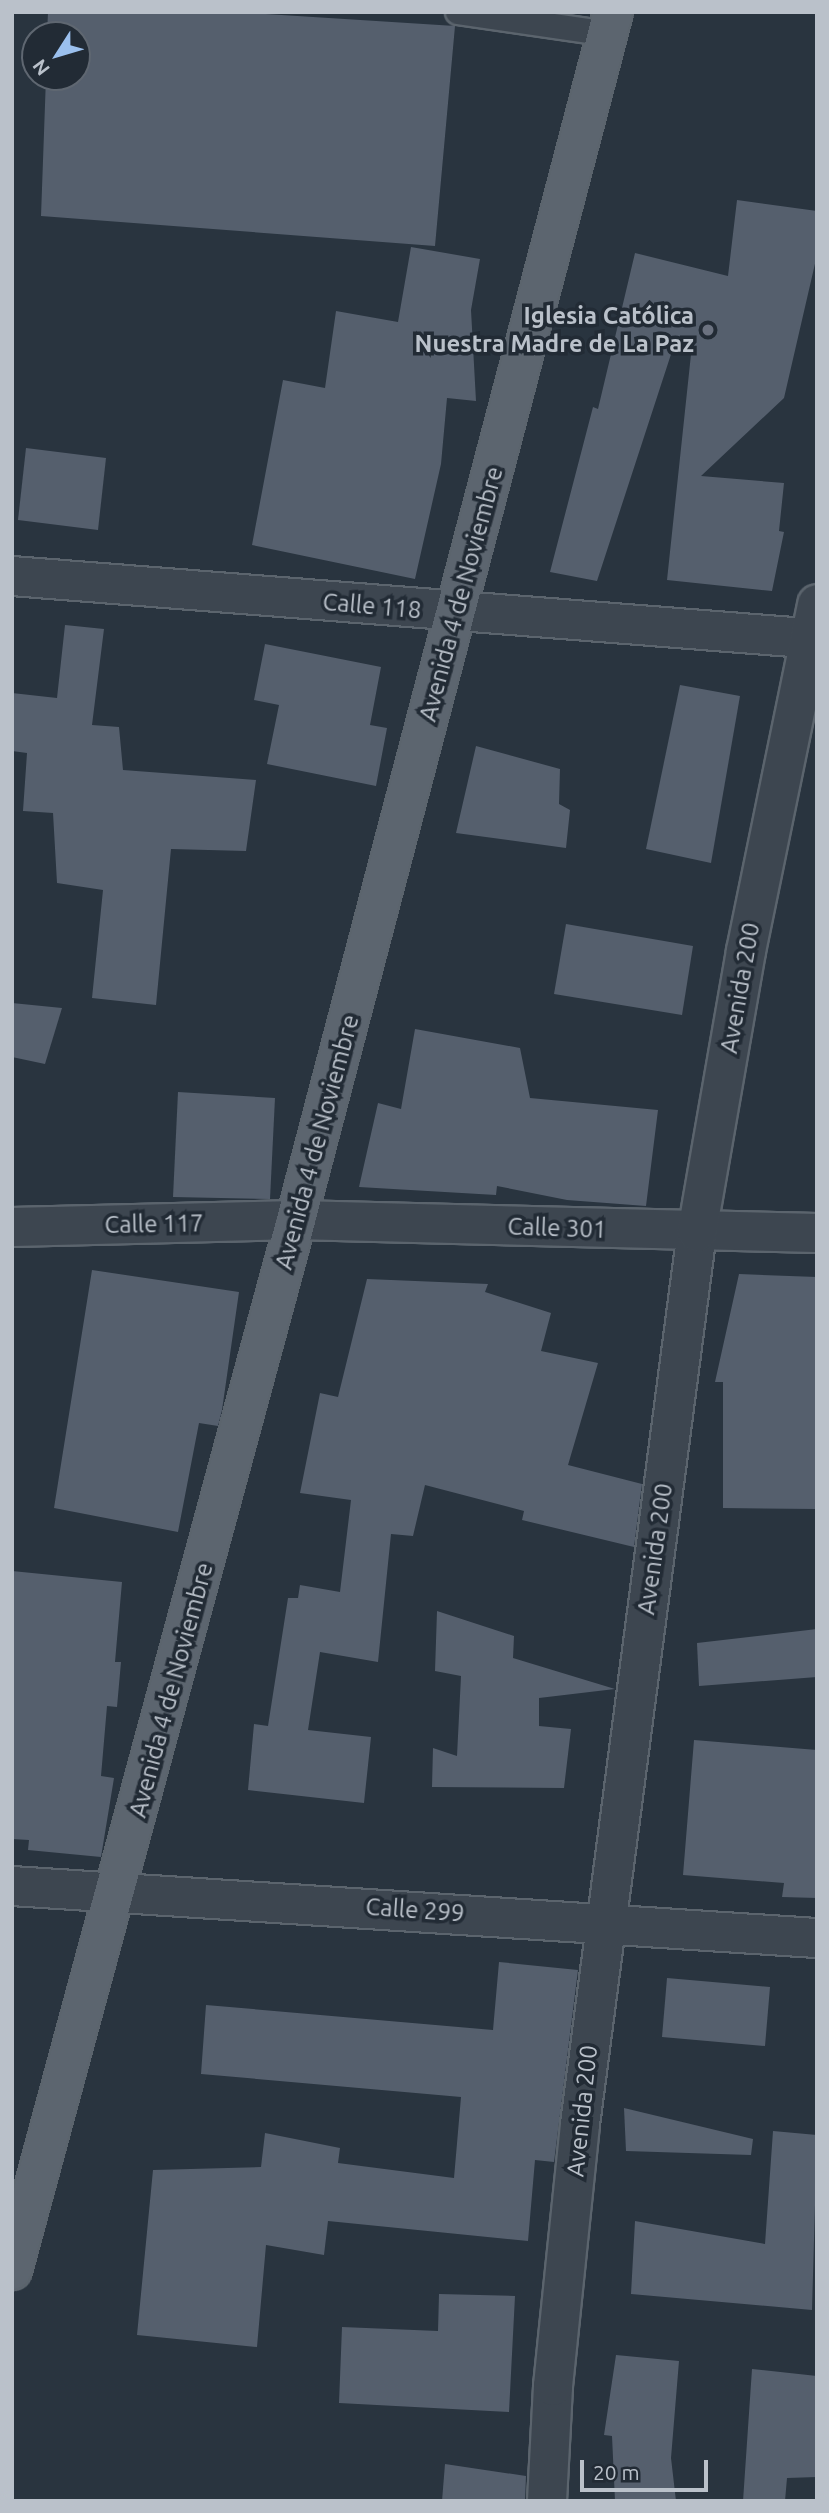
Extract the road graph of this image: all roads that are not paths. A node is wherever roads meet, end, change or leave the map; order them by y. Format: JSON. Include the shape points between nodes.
{"nodes":[{"id":1,"x":458,"y":12,"type":"edge"},
{"id":2,"x":610,"y":23,"type":"edge"},
{"id":3,"x":12,"y":576,"type":"edge"},
{"id":4,"x":457,"y":613,"type":"junction"},
{"id":5,"x":814,"y":627,"type":"edge"},
{"id":6,"x":296,"y":1220,"type":"junction"},
{"id":7,"x":12,"y":1227,"type":"edge"},
{"id":8,"x":697,"y":1232,"type":"junction"},
{"id":9,"x":817,"y":1233,"type":"edge"},
{"id":10,"x":12,"y":1886,"type":"edge"},
{"id":11,"x":118,"y":1890,"type":"junction"},
{"id":12,"x":604,"y":1923,"type":"junction"},
{"id":13,"x":817,"y":1938,"type":"edge"},
{"id":14,"x":12,"y":2270,"type":"edge"},
{"id":15,"x":547,"y":2501,"type":"edge"}],
"edges":[{"from":1,"to":2,"type":"lane"},
{"from":2,"to":4,"type":"main road","name":"Avenida 4 de Noviembre"},
{"from":3,"to":4,"type":"street","name":"Calle 118"},
{"from":4,"to":5,"type":"street","name":"Calle 118"},
{"from":4,"to":6,"type":"main road","name":"Avenida 4 de Noviembre"},
{"from":5,"to":8,"type":"street","name":"Avenida 200","via":[[746,951]]},
{"from":6,"to":7,"type":"street","name":"Calle 117"},
{"from":6,"to":8,"type":"street","name":"Calle 301"},
{"from":6,"to":11,"type":"main road","name":"Avenida 4 de Noviembre"},
{"from":8,"to":9,"type":"street","name":"Calle 301"},
{"from":8,"to":12,"type":"street","name":"Avenida 200"},
{"from":10,"to":11,"type":"street","name":"Calle 299"},
{"from":11,"to":12,"type":"street","name":"Calle 299"},
{"from":11,"to":14,"type":"main road","name":"Avenida 4 de Noviembre"},
{"from":12,"to":13,"type":"street","name":"Calle 299"},
{"from":12,"to":15,"type":"street","name":"Avenida 200","via":[[553,2386]]}]}
